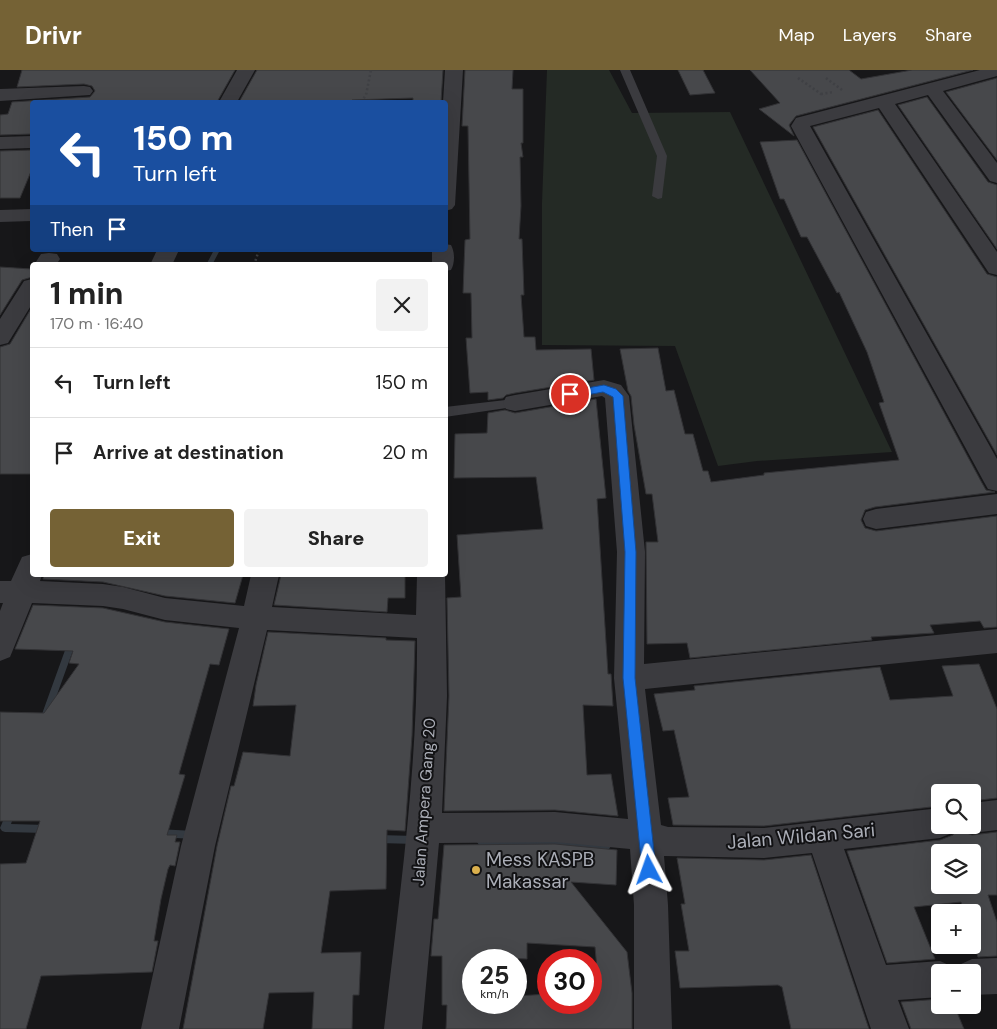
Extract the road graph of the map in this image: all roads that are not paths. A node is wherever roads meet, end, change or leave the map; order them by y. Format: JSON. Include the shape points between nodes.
{"nodes":[{"id":1,"x":246,"y":70,"type":"edge"},
{"id":2,"x":454,"y":70,"type":"edge"},
{"id":3,"x":624,"y":70,"type":"edge"},
{"id":4,"x":997,"y":71,"type":"edge"},
{"id":5,"x":932,"y":88,"type":"junction"},
{"id":6,"x":84,"y":91,"type":"dead end"},
{"id":7,"x":0,"y":95,"type":"edge"},
{"id":8,"x":229,"y":100,"type":"edge"},
{"id":9,"x":883,"y":100,"type":"junction"},
{"id":10,"x":30,"y":142,"type":"edge"},
{"id":11,"x":0,"y":143,"type":"edge"},
{"id":12,"x":448,"y":160,"type":"edge"},
{"id":13,"x":997,"y":177,"type":"edge"},
{"id":14,"x":658,"y":196,"type":"dead end"},
{"id":15,"x":30,"y":215,"type":"edge"},
{"id":16,"x":0,"y":216,"type":"edge"},
{"id":17,"x":997,"y":268,"type":"edge"},
{"id":18,"x":30,"y":289,"type":"edge"},
{"id":19,"x":0,"y":338,"type":"edge"},
{"id":20,"x":515,"y":403,"type":"joint"},
{"id":21,"x":448,"y":412,"type":"edge"},
{"id":22,"x":997,"y":482,"type":"edge"},
{"id":23,"x":997,"y":504,"type":"edge"},
{"id":24,"x":876,"y":519,"type":"dead end"},
{"id":25,"x":265,"y":577,"type":"edge"},
{"id":26,"x":431,"y":577,"type":"edge"},
{"id":27,"x":21,"y":584,"type":"edge"},
{"id":28,"x":256,"y":617,"type":"junction"},
{"id":29,"x":430,"y":627,"type":"junction"},
{"id":30,"x":997,"y":641,"type":"edge"},
{"id":31,"x":0,"y":649,"type":"edge"},
{"id":32,"x":629,"y":678,"type":"junction"},
{"id":33,"x":997,"y":816,"type":"edge"},
{"id":34,"x":981,"y":817,"type":"edge"},
{"id":35,"x":931,"y":823,"type":"edge"},
{"id":36,"x":423,"y":835,"type":"junction"},
{"id":37,"x":646,"y":836,"type":"junction"},
{"id":38,"x":823,"y":836,"type":"junction"},
{"id":39,"x":997,"y":976,"type":"edge"},
{"id":40,"x":981,"y":977,"type":"edge"},
{"id":41,"x":931,"y":980,"type":"edge"},
{"id":42,"x":874,"y":984,"type":"junction"},
{"id":43,"x":160,"y":1029,"type":"edge"},
{"id":44,"x":403,"y":1029,"type":"edge"},
{"id":45,"x":653,"y":1029,"type":"edge"},
{"id":46,"x":890,"y":1029,"type":"edge"}],
"edges":[{"from":1,"to":8,"type":"street"},
{"from":2,"to":12,"type":"street"},
{"from":3,"to":14,"type":"lane","via":[[662,156]]},
{"from":4,"to":5,"type":"street"},
{"from":5,"to":9,"type":"street"},
{"from":5,"to":13,"type":"street"},
{"from":6,"to":7,"type":"street"},
{"from":9,"to":17,"type":"street"},
{"from":9,"to":22,"type":"street","via":[[803,122],[800,126]]},
{"from":10,"to":11,"type":"street"},
{"from":15,"to":16,"type":"street"},
{"from":18,"to":19,"type":"street"},
{"from":20,"to":21,"type":"lane"},
{"from":20,"to":32,"type":"street","via":[[604,388],[618,396],[631,552]]},
{"from":23,"to":24,"type":"street"},
{"from":25,"to":28,"type":"street"},
{"from":26,"to":29,"type":"street","name":"Jalan Ampera Gang 20"},
{"from":27,"to":28,"type":"street","via":[[127,598],[165,610]]},
{"from":27,"to":31,"type":"street"},
{"from":28,"to":29,"type":"street"},
{"from":28,"to":43,"type":"street","via":[[201,835]]},
{"from":29,"to":36,"type":"street","name":"Jalan Ampera Gang 20","via":[[432,696]]},
{"from":30,"to":32,"type":"street"},
{"from":32,"to":37,"type":"street"},
{"from":33,"to":34,"type":"street"},
{"from":35,"to":38,"type":"street","name":"Jalan Wildan Sari"},
{"from":36,"to":37,"type":"street","name":"Jalan Wildan Sari","via":[[555,826]]},
{"from":36,"to":44,"type":"street","name":"Jalan Ampera Gang 20"},
{"from":37,"to":38,"type":"street","name":"Jalan Wildan Sari","via":[[668,842],[764,843]]},
{"from":37,"to":45,"type":"street"},
{"from":38,"to":42,"type":"street"},
{"from":39,"to":40,"type":"street"},
{"from":41,"to":42,"type":"street"},
{"from":42,"to":46,"type":"street"}]}
